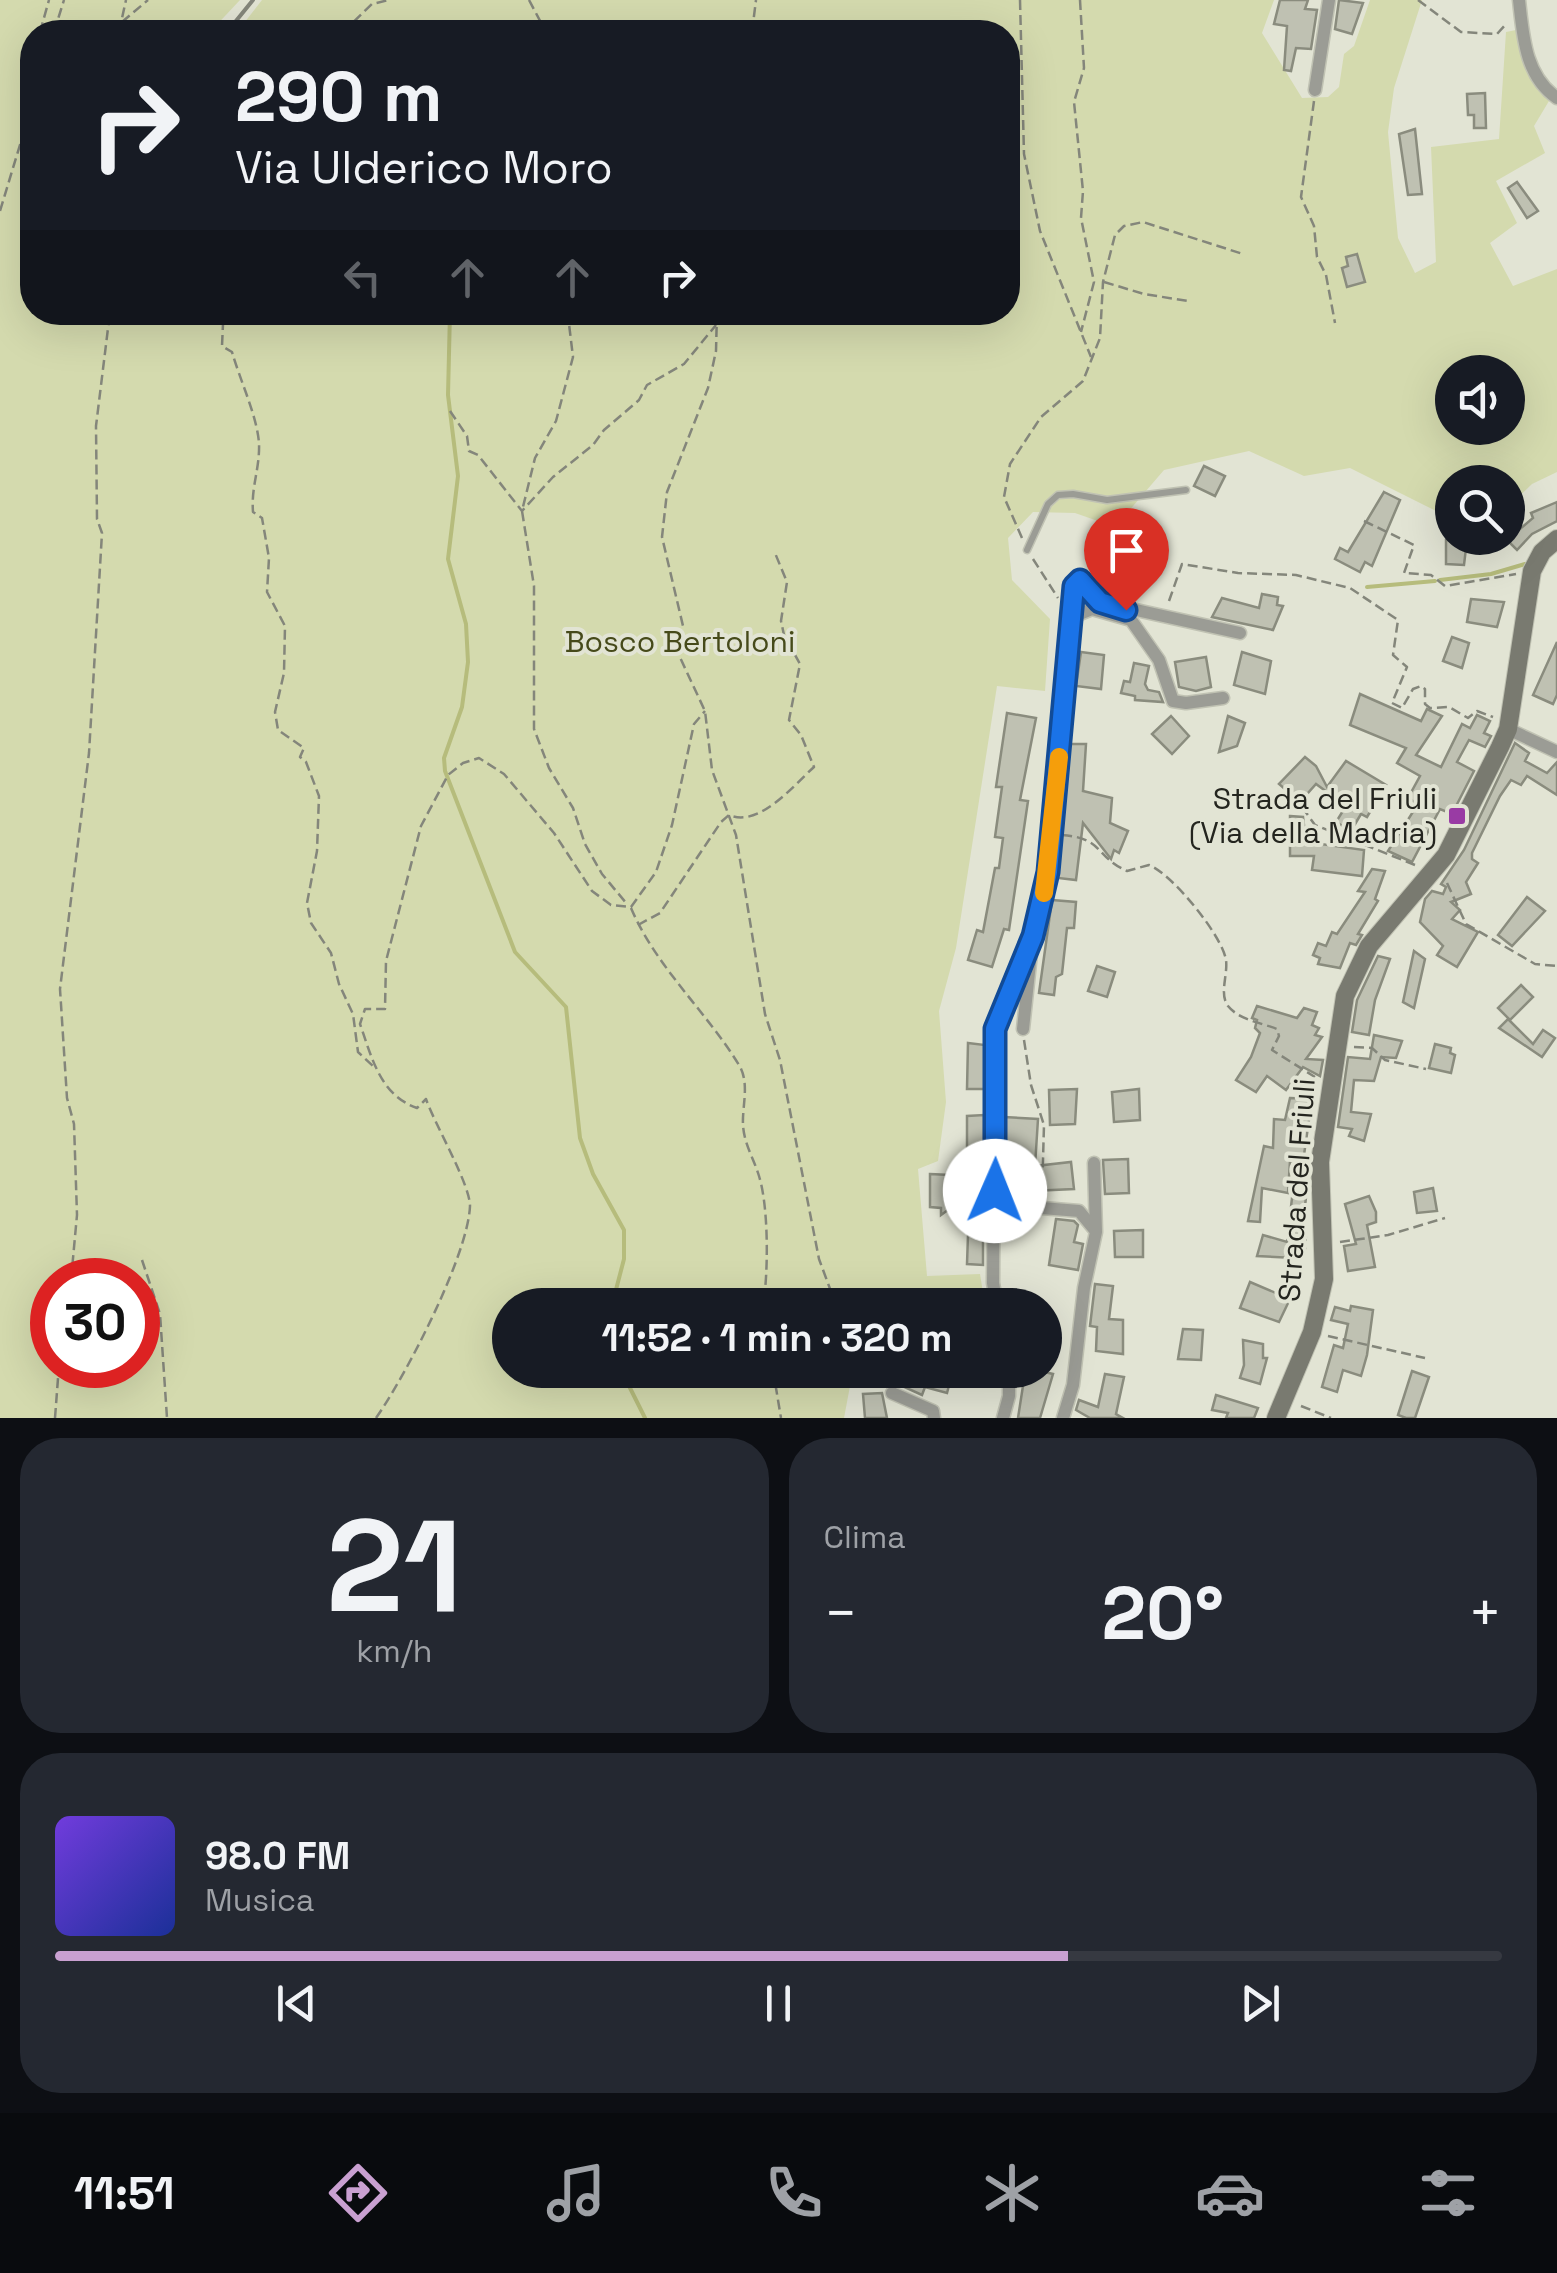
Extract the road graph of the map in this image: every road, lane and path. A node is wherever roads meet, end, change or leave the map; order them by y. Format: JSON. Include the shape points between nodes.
{"nodes":[{"id":1,"x":148,"y":0,"type":"edge"},
{"id":2,"x":389,"y":0,"type":"edge"},
{"id":3,"x":1020,"y":0,"type":"edge"},
{"id":4,"x":1080,"y":0,"type":"edge"},
{"id":5,"x":1328,"y":0,"type":"edge"},
{"id":6,"x":1418,"y":0,"type":"edge"},
{"id":7,"x":1519,"y":0,"type":"edge"},
{"id":8,"x":124,"y":20,"type":"edge"},
{"id":9,"x":355,"y":20,"type":"edge"},
{"id":10,"x":1507,"y":23,"type":"dead end"},
{"id":11,"x":1315,"y":90,"type":"joint"},
{"id":12,"x":1557,"y":98,"type":"edge"},
{"id":13,"x":20,"y":144,"type":"edge"},
{"id":14,"x":0,"y":210,"type":"edge"},
{"id":15,"x":1243,"y":254,"type":"dead end"},
{"id":16,"x":1103,"y":282,"type":"junction"},
{"id":17,"x":1188,"y":301,"type":"dead end"},
{"id":18,"x":1335,"y":323,"type":"dead end"},
{"id":19,"x":108,"y":325,"type":"edge"},
{"id":20,"x":223,"y":325,"type":"edge"},
{"id":21,"x":569,"y":325,"type":"edge"},
{"id":22,"x":715,"y":325,"type":"edge"},
{"id":23,"x":716,"y":325,"type":"edge"},
{"id":24,"x":1080,"y":336,"type":"junction"},
{"id":25,"x":1092,"y":358,"type":"junction"},
{"id":26,"x":450,"y":411,"type":"dead end"},
{"id":27,"x":1186,"y":490,"type":"dead end"},
{"id":28,"x":522,"y":511,"type":"junction"},
{"id":29,"x":1364,"y":522,"type":"dead end"},
{"id":30,"x":1557,"y":539,"type":"edge"},
{"id":31,"x":1027,"y":550,"type":"junction"},
{"id":32,"x":774,"y":552,"type":"dead end"},
{"id":33,"x":1532,"y":572,"type":"junction"},
{"id":34,"x":1164,"y":617,"type":"junction"},
{"id":35,"x":1070,"y":618,"type":"junction"},
{"id":36,"x":1240,"y":633,"type":"dead end"},
{"id":37,"x":1223,"y":698,"type":"dead end"},
{"id":38,"x":705,"y":711,"type":"junction"},
{"id":39,"x":1509,"y":725,"type":"junction"},
{"id":40,"x":1557,"y":752,"type":"edge"},
{"id":41,"x":1302,"y":807,"type":"dead end"},
{"id":42,"x":730,"y":816,"type":"junction"},
{"id":43,"x":1052,"y":834,"type":"junction"},
{"id":44,"x":1435,"y":870,"type":"junction"},
{"id":45,"x":629,"y":906,"type":"junction"},
{"id":46,"x":638,"y":925,"type":"junction"},
{"id":47,"x":1033,"y":936,"type":"junction"},
{"id":48,"x":1557,"y":966,"type":"edge"},
{"id":49,"x":1023,"y":1029,"type":"joint"},
{"id":50,"x":1338,"y":1045,"type":"junction"},
{"id":51,"x":376,"y":1068,"type":"junction"},
{"id":52,"x":1426,"y":1070,"type":"dead end"},
{"id":53,"x":1330,"y":1084,"type":"junction"},
{"id":54,"x":1094,"y":1163,"type":"dead end"},
{"id":55,"x":1042,"y":1208,"type":"joint"},
{"id":56,"x":1445,"y":1218,"type":"dead end"},
{"id":57,"x":1096,"y":1232,"type":"junction"},
{"id":58,"x":1323,"y":1244,"type":"junction"},
{"id":59,"x":73,"y":1258,"type":"edge"},
{"id":60,"x":765,"y":1288,"type":"edge"},
{"id":61,"x":830,"y":1288,"type":"edge"},
{"id":62,"x":994,"y":1288,"type":"edge"},
{"id":63,"x":160,"y":1314,"type":"edge"},
{"id":64,"x":1312,"y":1332,"type":"junction"},
{"id":65,"x":1424,"y":1358,"type":"dead end"},
{"id":66,"x":58,"y":1388,"type":"edge"},
{"id":67,"x":776,"y":1388,"type":"edge"},
{"id":68,"x":1007,"y":1388,"type":"edge"},
{"id":69,"x":892,"y":1393,"type":"dead end"},
{"id":70,"x":1286,"y":1400,"type":"junction"},
{"id":71,"x":55,"y":1418,"type":"edge"},
{"id":72,"x":167,"y":1418,"type":"edge"},
{"id":73,"x":376,"y":1418,"type":"edge"},
{"id":74,"x":781,"y":1418,"type":"edge"},
{"id":75,"x":934,"y":1418,"type":"edge"},
{"id":76,"x":1003,"y":1418,"type":"edge"},
{"id":77,"x":1063,"y":1418,"type":"edge"},
{"id":78,"x":1276,"y":1418,"type":"edge"},
{"id":79,"x":1331,"y":1418,"type":"edge"}],
"edges":[{"from":1,"to":8,"type":"path"},
{"from":2,"to":9,"type":"path","via":[[372,4]]},
{"from":3,"to":24,"type":"path","via":[[1024,154],[1040,231]]},
{"from":4,"to":24,"type":"path","via":[[1084,68],[1074,102],[1081,218],[1094,282]]},
{"from":5,"to":11,"type":"street"},
{"from":6,"to":10,"type":"path","via":[[1460,32],[1497,34]]},
{"from":7,"to":12,"type":"street","via":[[1529,60]]},
{"from":11,"to":18,"type":"path","via":[[1302,197]]},
{"from":13,"to":14,"type":"path"},
{"from":15,"to":16,"type":"path","via":[[1143,222],[1116,235]]},
{"from":16,"to":17,"type":"path"},
{"from":16,"to":25,"type":"path","via":[[1100,338]]},
{"from":19,"to":59,"type":"path","via":[[96,426],[102,532],[94,682],[60,989],[76,1181]]},
{"from":20,"to":51,"type":"path","via":[[222,346],[232,352],[259,439],[252,512],[262,518],[269,558],[266,592],[285,626],[278,730],[304,748],[300,756],[319,796],[307,903],[311,923],[331,953],[353,1014],[358,1052]]},
{"from":21,"to":28,"type":"path","via":[[573,357]]},
{"from":22,"to":28,"type":"path","via":[[684,364],[647,386]]},
{"from":23,"to":38,"type":"path","via":[[708,388],[667,492],[662,537],[683,626],[677,651]]},
{"from":24,"to":25,"type":"path"},
{"from":25,"to":31,"type":"path","via":[[1083,381],[1041,418],[1010,464],[1004,497]]},
{"from":26,"to":28,"type":"path","via":[[468,436],[469,451]]},
{"from":27,"to":31,"type":"lane","via":[[1107,500],[1058,495]]},
{"from":28,"to":45,"type":"path","via":[[534,586],[534,729],[584,844]]},
{"from":29,"to":33,"type":"path","via":[[1414,544],[1404,573],[1431,575],[1444,586]]},
{"from":30,"to":33,"type":"main road","name":"Strada del Friuli"},
{"from":31,"to":35,"type":"path"},
{"from":32,"to":42,"type":"path","via":[[786,582],[784,635],[800,664],[789,720],[814,767],[754,818]]},
{"from":33,"to":39,"type":"main road","name":"Strada del Friuli"},
{"from":34,"to":35,"type":"street","via":[[1100,602],[1080,580]]},
{"from":34,"to":36,"type":"street"},
{"from":34,"to":39,"type":"path","via":[[1182,564],[1296,575],[1350,588],[1398,620],[1392,656],[1406,667],[1396,707],[1421,686],[1425,704],[1436,710],[1450,707],[1468,718],[1477,711]]},
{"from":35,"to":37,"type":"street","via":[[1092,609],[1131,620],[1159,660],[1174,700]]},
{"from":35,"to":43,"type":"street"},
{"from":38,"to":42,"type":"path","via":[[712,770]]},
{"from":38,"to":45,"type":"path","via":[[694,724],[656,872]]},
{"from":39,"to":40,"type":"street"},
{"from":39,"to":44,"type":"main road","name":"Strada del Friuli"},
{"from":41,"to":44,"type":"path","via":[[1315,825]]},
{"from":42,"to":46,"type":"path","via":[[712,831],[660,913]]},
{"from":42,"to":61,"type":"path","via":[[765,1014]]},
{"from":43,"to":47,"type":"street"},
{"from":43,"to":53,"type":"path","via":[[1084,836],[1119,868],[1149,865],[1166,877],[1222,947],[1228,1006],[1278,1029],[1272,1050]]},
{"from":44,"to":48,"type":"path","via":[[1450,886],[1466,924],[1535,964]]},
{"from":44,"to":50,"type":"main road","name":"Strada del Friuli","via":[[1359,963],[1345,996]]},
{"from":45,"to":46,"type":"path"},
{"from":45,"to":51,"type":"path","via":[[611,905],[592,890],[504,774],[479,758],[463,763],[448,776],[421,826],[386,962],[385,1009],[365,1009],[360,1024]]},
{"from":46,"to":60,"type":"path","via":[[741,1068],[743,1125],[760,1178]]},
{"from":47,"to":49,"type":"street"},
{"from":47,"to":62,"type":"street","via":[[995,1029]]},
{"from":49,"to":55,"type":"path","via":[[1044,1125]]},
{"from":50,"to":52,"type":"path","via":[[1372,1048],[1385,1060]]},
{"from":50,"to":53,"type":"main road","name":"Strada del Friuli"},
{"from":51,"to":73,"type":"path","via":[[400,1102],[417,1108],[426,1099],[470,1202],[444,1289]]},
{"from":53,"to":58,"type":"main road","name":"Strada del Friuli","via":[[1320,1162]]},
{"from":54,"to":57,"type":"street"},
{"from":55,"to":57,"type":"street","via":[[1080,1211]]},
{"from":56,"to":58,"type":"path"},
{"from":57,"to":77,"type":"street"},
{"from":58,"to":64,"type":"main road","name":"Strada del Friuli","via":[[1324,1279]]},
{"from":63,"to":72,"type":"path"},
{"from":64,"to":65,"type":"path"},
{"from":64,"to":70,"type":"main road","name":"Strada del Friuli"},
{"from":66,"to":71,"type":"path"},
{"from":67,"to":74,"type":"path"},
{"from":68,"to":76,"type":"street"},
{"from":69,"to":75,"type":"street","via":[[922,1404]]},
{"from":70,"to":78,"type":"main road","name":"Strada del Friuli"},
{"from":70,"to":79,"type":"path"}]}
